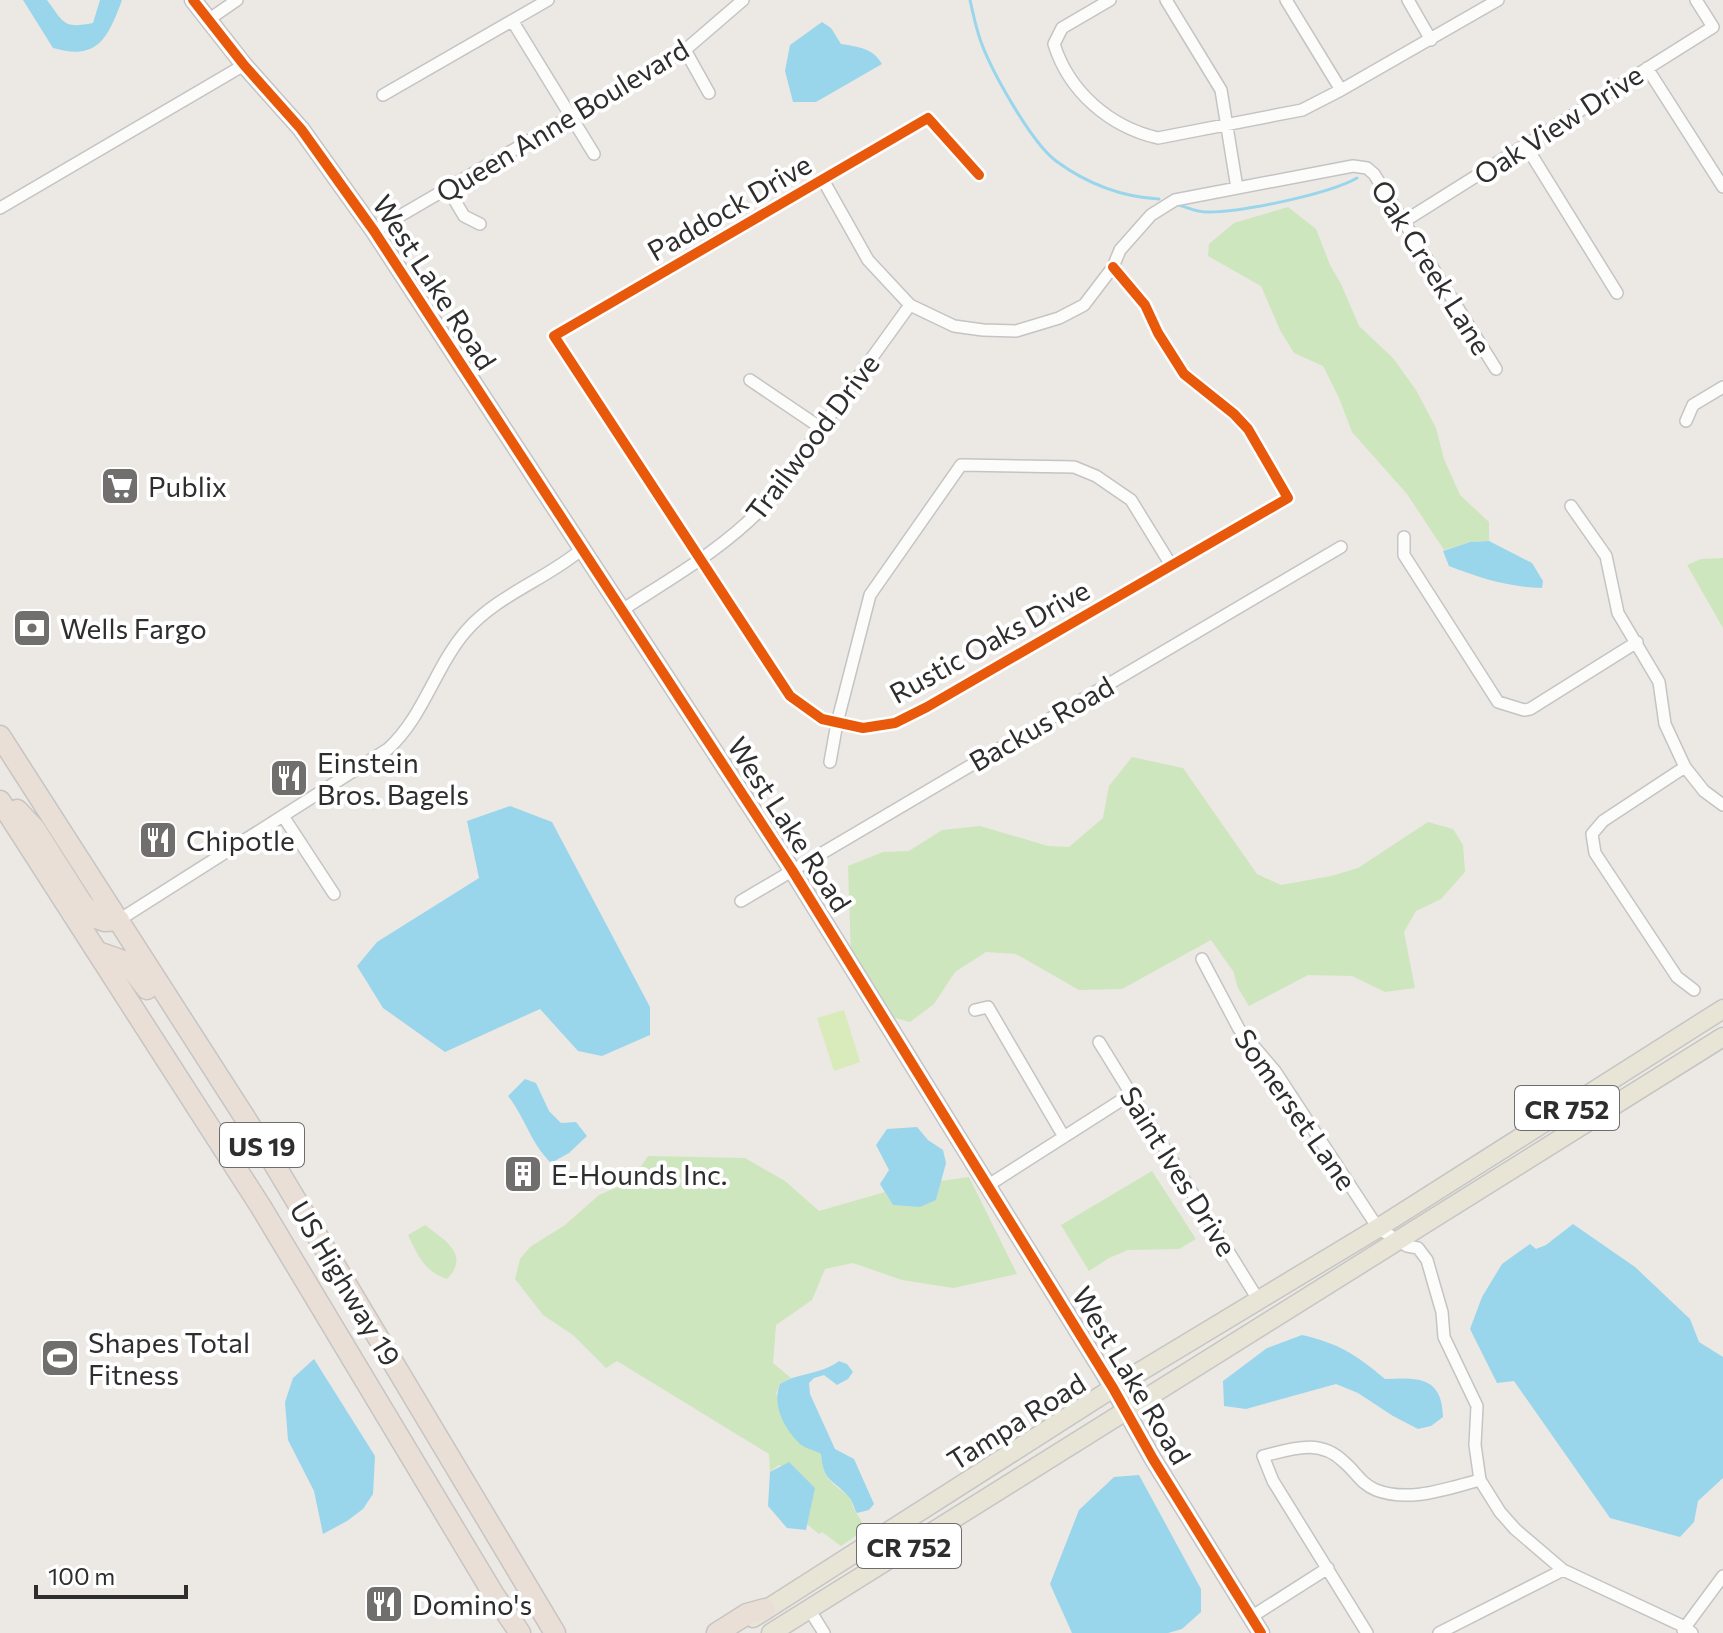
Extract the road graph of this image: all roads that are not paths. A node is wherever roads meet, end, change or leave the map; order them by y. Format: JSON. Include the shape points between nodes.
{"nodes":[{"id":1,"x":193,"y":0,"type":"edge"},
{"id":2,"x":237,"y":0,"type":"edge"},
{"id":3,"x":548,"y":0,"type":"edge"},
{"id":4,"x":743,"y":0,"type":"edge"},
{"id":5,"x":1110,"y":0,"type":"edge"},
{"id":6,"x":1166,"y":0,"type":"edge"},
{"id":7,"x":1286,"y":0,"type":"edge"},
{"id":8,"x":1408,"y":0,"type":"edge"},
{"id":9,"x":1498,"y":0,"type":"edge"},
{"id":10,"x":1696,"y":0,"type":"edge"},
{"id":11,"x":208,"y":20,"type":"junction"},
{"id":12,"x":513,"y":22,"type":"junction"},
{"id":13,"x":1431,"y":40,"type":"junction"},
{"id":14,"x":685,"y":50,"type":"junction"},
{"id":15,"x":244,"y":65,"type":"junction"},
{"id":16,"x":1647,"y":68,"type":"junction"},
{"id":17,"x":1341,"y":90,"type":"junction"},
{"id":18,"x":709,"y":93,"type":"dead end"},
{"id":19,"x":383,"y":95,"type":"dead end"},
{"id":20,"x":571,"y":118,"type":"junction"},
{"id":21,"x":1226,"y":125,"type":"junction"},
{"id":22,"x":1526,"y":146,"type":"junction"},
{"id":23,"x":594,"y":154,"type":"dead end"},
{"id":24,"x":979,"y":175,"type":"dead end"},
{"id":25,"x":823,"y":180,"type":"junction"},
{"id":26,"x":1723,"y":187,"type":"edge"},
{"id":27,"x":1237,"y":188,"type":"junction"},
{"id":28,"x":448,"y":189,"type":"junction"},
{"id":29,"x":0,"y":208,"type":"edge"},
{"id":30,"x":1403,"y":222,"type":"junction"},
{"id":31,"x":480,"y":224,"type":"dead end"},
{"id":32,"x":374,"y":231,"type":"junction"},
{"id":33,"x":1113,"y":267,"type":"junction"},
{"id":34,"x":1617,"y":293,"type":"dead end"},
{"id":35,"x":910,"y":305,"type":"junction"},
{"id":36,"x":554,"y":336,"type":"joint"},
{"id":37,"x":1496,"y":369,"type":"dead end"},
{"id":38,"x":750,"y":380,"type":"dead end"},
{"id":39,"x":1723,"y":387,"type":"edge"},
{"id":40,"x":1686,"y":421,"type":"dead end"},
{"id":41,"x":821,"y":428,"type":"junction"},
{"id":42,"x":1571,"y":506,"type":"dead end"},
{"id":43,"x":1404,"y":537,"type":"dead end"},
{"id":44,"x":1341,"y":547,"type":"dead end"},
{"id":45,"x":582,"y":549,"type":"junction"},
{"id":46,"x":699,"y":561,"type":"junction"},
{"id":47,"x":1171,"y":565,"type":"junction"},
{"id":48,"x":622,"y":610,"type":"junction"},
{"id":49,"x":1637,"y":642,"type":"junction"},
{"id":50,"x":837,"y":723,"type":"junction"},
{"id":51,"x":0,"y":736,"type":"edge"},
{"id":52,"x":830,"y":762,"type":"dead end"},
{"id":53,"x":1685,"y":767,"type":"junction"},
{"id":54,"x":0,"y":793,"type":"edge"},
{"id":55,"x":0,"y":801,"type":"edge"},
{"id":56,"x":1723,"y":805,"type":"edge"},
{"id":57,"x":283,"y":816,"type":"junction"},
{"id":58,"x":792,"y":870,"type":"junction"},
{"id":59,"x":334,"y":894,"type":"dead end"},
{"id":60,"x":741,"y":901,"type":"dead end"},
{"id":61,"x":119,"y":920,"type":"junction"},
{"id":62,"x":98,"y":952,"type":"junction"},
{"id":63,"x":1202,"y":959,"type":"dead end"},
{"id":64,"x":1694,"y":990,"type":"dead end"},
{"id":65,"x":1723,"y":1009,"type":"edge"},
{"id":66,"x":975,"y":1010,"type":"dead end"},
{"id":67,"x":175,"y":1012,"type":"junction"},
{"id":68,"x":1723,"y":1037,"type":"edge"},
{"id":69,"x":1099,"y":1042,"type":"dead end"},
{"id":70,"x":1668,"y":1044,"type":"junction"},
{"id":71,"x":1681,"y":1064,"type":"junction"},
{"id":72,"x":1131,"y":1094,"type":"junction"},
{"id":73,"x":1064,"y":1137,"type":"junction"},
{"id":74,"x":987,"y":1186,"type":"junction"},
{"id":75,"x":1378,"y":1228,"type":"junction"},
{"id":76,"x":1403,"y":1244,"type":"junction"},
{"id":77,"x":1259,"y":1301,"type":"junction"},
{"id":78,"x":1113,"y":1388,"type":"junction"},
{"id":79,"x":1126,"y":1410,"type":"junction"},
{"id":80,"x":1480,"y":1480,"type":"junction"},
{"id":81,"x":884,"y":1532,"type":"junction"},
{"id":82,"x":1328,"y":1568,"type":"junction"},
{"id":83,"x":1563,"y":1570,"type":"junction"},
{"id":84,"x":1723,"y":1576,"type":"edge"},
{"id":85,"x":494,"y":1595,"type":"junction"},
{"id":86,"x":765,"y":1609,"type":"junction"},
{"id":87,"x":809,"y":1609,"type":"junction"},
{"id":88,"x":1251,"y":1617,"type":"junction"},
{"id":89,"x":1686,"y":1631,"type":"edge"},
{"id":90,"x":506,"y":1633,"type":"edge"},
{"id":91,"x":520,"y":1633,"type":"edge"},
{"id":92,"x":555,"y":1633,"type":"edge"},
{"id":93,"x":717,"y":1633,"type":"edge"},
{"id":94,"x":731,"y":1633,"type":"edge"},
{"id":95,"x":771,"y":1633,"type":"edge"},
{"id":96,"x":824,"y":1633,"type":"edge"},
{"id":97,"x":1261,"y":1633,"type":"edge"},
{"id":98,"x":1367,"y":1633,"type":"edge"},
{"id":99,"x":1439,"y":1633,"type":"edge"}],
"edges":[{"from":1,"to":11,"type":"street","name":"West Lake Road"},
{"from":2,"to":11,"type":"street"},
{"from":3,"to":12,"type":"street"},
{"from":4,"to":14,"type":"street","name":"Queen Anne Boulevard"},
{"from":5,"to":21,"type":"street","via":[[1062,28],[1054,44],[1081,94],[1096,109],[1158,138]]},
{"from":6,"to":21,"type":"street","via":[[1221,90]]},
{"from":7,"to":17,"type":"street"},
{"from":8,"to":13,"type":"street"},
{"from":9,"to":13,"type":"street"},
{"from":10,"to":16,"type":"street","name":"Oak View Drive","via":[[1713,27]]},
{"from":11,"to":15,"type":"street","name":"West Lake Road"},
{"from":12,"to":19,"type":"street"},
{"from":12,"to":20,"type":"street"},
{"from":13,"to":17,"type":"street"},
{"from":14,"to":18,"type":"street"},
{"from":14,"to":20,"type":"street","name":"Queen Anne Boulevard"},
{"from":15,"to":29,"type":"street"},
{"from":15,"to":32,"type":"street","name":"West Lake Road","via":[[301,129]]},
{"from":16,"to":22,"type":"street","name":"Oak View Drive"},
{"from":16,"to":26,"type":"street"},
{"from":17,"to":21,"type":"street","via":[[1302,110]]},
{"from":20,"to":23,"type":"street"},
{"from":20,"to":28,"type":"street","name":"Queen Anne Boulevard"},
{"from":21,"to":27,"type":"street"},
{"from":22,"to":30,"type":"street","name":"Oak View Drive"},
{"from":22,"to":34,"type":"street"},
{"from":24,"to":25,"type":"street","name":"Paddock Drive","via":[[928,118]]},
{"from":25,"to":35,"type":"street","name":"Oak Creek Lane","via":[[868,260]]},
{"from":25,"to":36,"type":"street","name":"Paddock Drive"},
{"from":27,"to":30,"type":"street","name":"Oak Creek Lane","via":[[1353,166],[1367,168]]},
{"from":27,"to":33,"type":"street","name":"Oak Creek Lane","via":[[1175,200],[1151,215],[1120,250]]},
{"from":28,"to":31,"type":"street","via":[[464,216]]},
{"from":28,"to":32,"type":"street","name":"Queen Anne Boulevard"},
{"from":30,"to":37,"type":"street","name":"Oak Creek Lane"},
{"from":32,"to":45,"type":"street","name":"West Lake Road"},
{"from":33,"to":35,"type":"street","name":"Oak Creek Lane","via":[[1084,305],[1016,331],[954,326]]},
{"from":33,"to":47,"type":"street","name":"Rustic Oaks Drive","via":[[1145,305],[1184,374],[1248,429],[1288,498]]},
{"from":35,"to":41,"type":"street","name":"Trailwood Drive"},
{"from":36,"to":46,"type":"street","name":"Rustic Oaks Drive"},
{"from":38,"to":41,"type":"street"},
{"from":39,"to":40,"type":"street","via":[[1693,405]]},
{"from":41,"to":46,"type":"street","name":"Trailwood Drive","via":[[767,503],[734,537]]},
{"from":42,"to":49,"type":"street","via":[[1602,547],[1618,613]]},
{"from":43,"to":49,"type":"street","via":[[1404,555],[1498,702],[1530,709]]},
{"from":44,"to":58,"type":"street","name":"Backus Road"},
{"from":45,"to":48,"type":"street","name":"West Lake Road"},
{"from":45,"to":57,"type":"street","via":[[468,628],[397,741]]},
{"from":46,"to":48,"type":"street","name":"Trailwood Drive"},
{"from":46,"to":50,"type":"street","name":"Rustic Oaks Drive","via":[[790,696],[813,715]]},
{"from":47,"to":50,"type":"street","name":"Rustic Oaks Drive","via":[[895,723],[863,728]]},
{"from":47,"to":50,"type":"street","via":[[1131,500],[1096,476],[1074,467],[961,465],[870,595]]},
{"from":48,"to":58,"type":"street","name":"West Lake Road"},
{"from":49,"to":53,"type":"street","via":[[1659,682],[1665,724]]},
{"from":50,"to":52,"type":"street"},
{"from":51,"to":61,"type":"highway","name":"US Highway 19","number":"US 19"},
{"from":53,"to":56,"type":"street"},
{"from":53,"to":64,"type":"street","via":[[1603,821],[1592,834],[1595,853],[1677,977]]},
{"from":54,"to":61,"type":"highway","via":[[35,829],[96,918]]},
{"from":55,"to":62,"type":"highway","name":"US Highway 19","number":"US 19"},
{"from":57,"to":59,"type":"street"},
{"from":57,"to":61,"type":"street"},
{"from":58,"to":60,"type":"street","name":"Backus Road"},
{"from":58,"to":74,"type":"street","name":"West Lake Road"},
{"from":61,"to":67,"type":"highway","name":"US Highway 19","number":"US 19"},
{"from":62,"to":67,"type":"highway","via":[[126,962],[161,1010]]},
{"from":62,"to":85,"type":"highway","name":"US Highway 19","number":"US 19","via":[[261,1207]]},
{"from":63,"to":75,"type":"street","name":"Somerset Lane","via":[[1239,1029],[1275,1071]]},
{"from":65,"to":70,"type":"main road","name":"Tampa Road","number":"CR 752"},
{"from":66,"to":73,"type":"street","via":[[988,1007]]},
{"from":67,"to":92,"type":"highway","name":"US Highway 19","number":"US 19","via":[[267,1152]]},
{"from":68,"to":71,"type":"main road","name":"Tampa Road","number":"CR 752"},
{"from":69,"to":72,"type":"street","name":"Saint Ives Drive"},
{"from":70,"to":71,"type":"street"},
{"from":70,"to":75,"type":"main road","name":"Tampa Road","number":"CR 752"},
{"from":71,"to":76,"type":"main road","name":"Tampa Road","number":"CR 752"},
{"from":72,"to":73,"type":"street"},
{"from":72,"to":77,"type":"street","name":"Saint Ives Drive"},
{"from":73,"to":74,"type":"street"},
{"from":74,"to":78,"type":"street","name":"West Lake Road"},
{"from":75,"to":76,"type":"street","name":"Somerset Lane"},
{"from":75,"to":77,"type":"main road","name":"Tampa Road","number":"CR 752"},
{"from":76,"to":79,"type":"main road","name":"Tampa Road","number":"CR 752"},
{"from":76,"to":80,"type":"street","name":"Somerset Lane","via":[[1418,1248],[1427,1260],[1444,1337],[1477,1406]]},
{"from":77,"to":78,"type":"main road","name":"Tampa Road","number":"CR 752"},
{"from":78,"to":79,"type":"street","name":"West Lake Road"},
{"from":78,"to":81,"type":"main road","name":"Tampa Road","number":"CR 752"},
{"from":79,"to":87,"type":"main road","name":"Tampa Road","number":"CR 752"},
{"from":79,"to":88,"type":"street","name":"West Lake Road"},
{"from":80,"to":82,"type":"street","via":[[1417,1495],[1393,1494],[1361,1482],[1343,1460],[1320,1446],[1263,1456]]},
{"from":80,"to":83,"type":"street","via":[[1515,1529]]},
{"from":81,"to":86,"type":"main road","name":"Tampa Road","number":"CR 752"},
{"from":81,"to":87,"type":"main road","via":[[858,1561],[819,1585]]},
{"from":82,"to":88,"type":"street"},
{"from":82,"to":98,"type":"street"},
{"from":83,"to":89,"type":"street"},
{"from":83,"to":99,"type":"street"},
{"from":84,"to":89,"type":"street"},
{"from":85,"to":90,"type":"highway"},
{"from":85,"to":91,"type":"highway","name":"US Highway 19","number":"US 19"},
{"from":86,"to":93,"type":"highway"},
{"from":86,"to":94,"type":"main road","name":"Tampa Road","number":"CR 752"},
{"from":87,"to":95,"type":"main road","name":"Tampa Road","number":"CR 752"},
{"from":87,"to":96,"type":"street"},
{"from":88,"to":97,"type":"street","name":"West Lake Road"}]}
